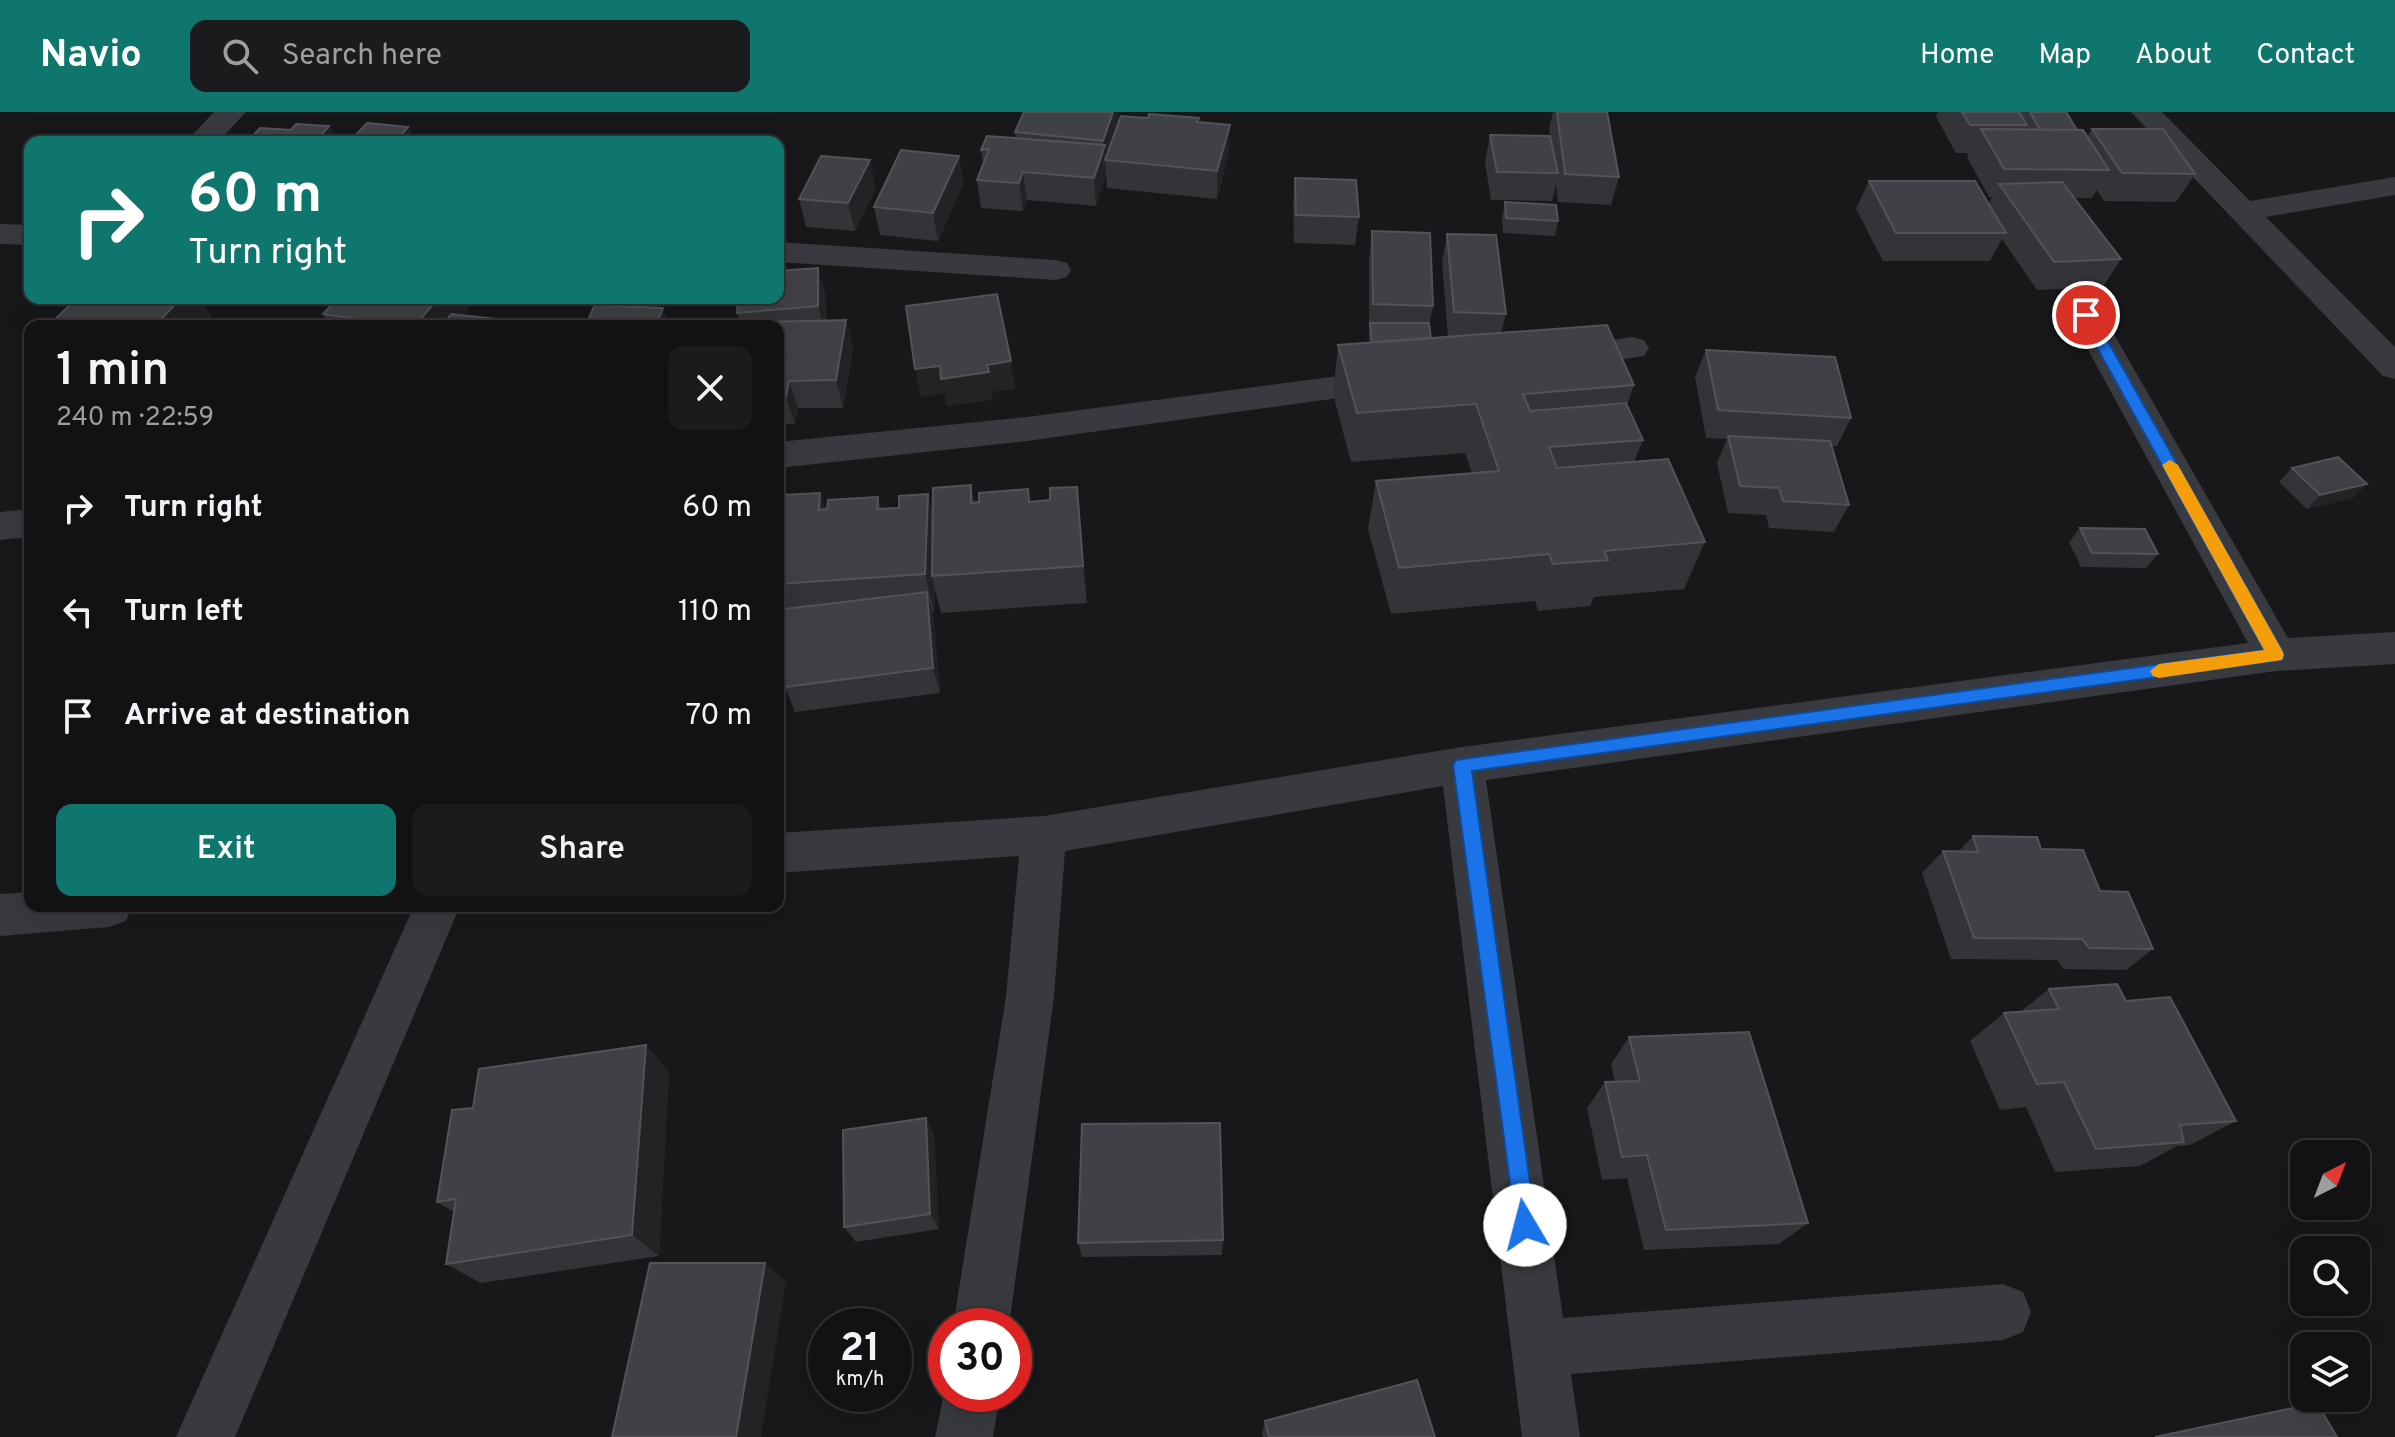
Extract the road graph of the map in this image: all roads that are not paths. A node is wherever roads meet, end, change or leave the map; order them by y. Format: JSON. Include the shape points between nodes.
{"nodes":[{"id":1,"x":231,"y":112,"type":"edge"},
{"id":2,"x":2146,"y":112,"type":"edge"},
{"id":3,"x":207,"y":136,"type":"edge"},
{"id":4,"x":2395,"y":186,"type":"edge"},
{"id":5,"x":2245,"y":211,"type":"junction"},
{"id":6,"x":0,"y":234,"type":"edge"},
{"id":7,"x":24,"y":235,"type":"edge"},
{"id":8,"x":784,"y":252,"type":"edge"},
{"id":9,"x":1055,"y":270,"type":"dead end"},
{"id":10,"x":2086,"y":315,"type":"dead end"},
{"id":11,"x":1632,"y":348,"type":"dead end"},
{"id":12,"x":1523,"y":363,"type":"edge"},
{"id":13,"x":2395,"y":368,"type":"edge"},
{"id":14,"x":1430,"y":375,"type":"edge"},
{"id":15,"x":784,"y":454,"type":"edge"},
{"id":16,"x":24,"y":524,"type":"edge"},
{"id":17,"x":0,"y":526,"type":"edge"},
{"id":18,"x":2395,"y":648,"type":"edge"},
{"id":19,"x":2276,"y":655,"type":"junction"},
{"id":20,"x":1462,"y":765,"type":"junction"},
{"id":21,"x":1044,"y":835,"type":"junction"},
{"id":22,"x":784,"y":853,"type":"edge"},
{"id":23,"x":36,"y":912,"type":"edge"},
{"id":24,"x":434,"y":912,"type":"edge"},
{"id":25,"x":0,"y":915,"type":"edge"},
{"id":26,"x":984,"y":1308,"type":"edge"},
{"id":27,"x":2003,"y":1312,"type":"dead end"},
{"id":28,"x":1542,"y":1348,"type":"junction"},
{"id":29,"x":968,"y":1412,"type":"edge"},
{"id":30,"x":205,"y":1437,"type":"edge"},
{"id":31,"x":964,"y":1437,"type":"edge"},
{"id":32,"x":1551,"y":1437,"type":"edge"}],
"edges":[{"from":1,"to":3,"type":"street"},
{"from":2,"to":5,"type":"street"},
{"from":4,"to":5,"type":"street"},
{"from":5,"to":13,"type":"street"},
{"from":6,"to":7,"type":"street"},
{"from":8,"to":9,"type":"street"},
{"from":10,"to":19,"type":"street"},
{"from":11,"to":12,"type":"street"},
{"from":14,"to":15,"type":"street","via":[[1027,429]]},
{"from":16,"to":17,"type":"street"},
{"from":18,"to":19,"type":"street"},
{"from":19,"to":20,"type":"street"},
{"from":20,"to":21,"type":"street"},
{"from":20,"to":28,"type":"street"},
{"from":21,"to":22,"type":"street"},
{"from":21,"to":26,"type":"street","via":[[1030,997]]},
{"from":23,"to":25,"type":"street"},
{"from":24,"to":30,"type":"street"},
{"from":27,"to":28,"type":"street"},
{"from":28,"to":32,"type":"street"},
{"from":29,"to":31,"type":"street"}]}
